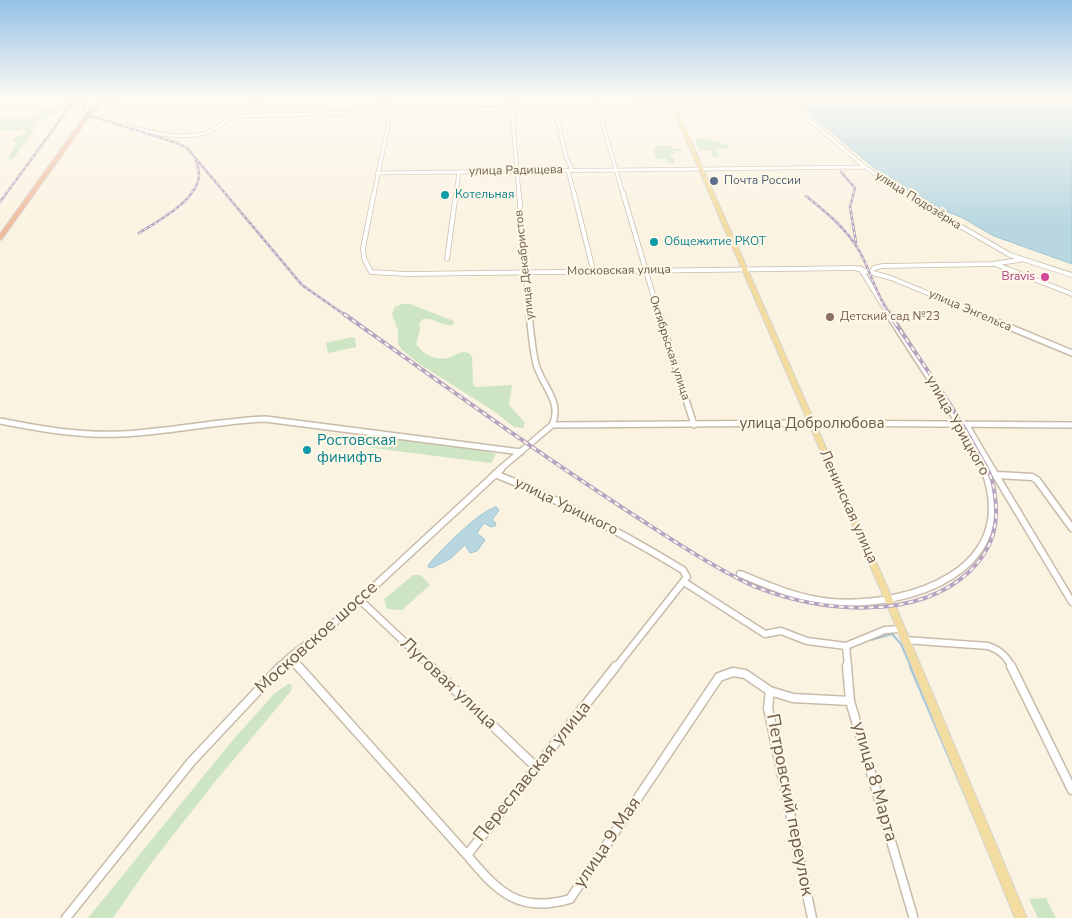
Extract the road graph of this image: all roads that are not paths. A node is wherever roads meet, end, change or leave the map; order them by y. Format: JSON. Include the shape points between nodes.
{"nodes":[{"id":1,"x":65,"y":141,"type":"edge"},
{"id":2,"x":69,"y":141,"type":"edge"},
{"id":3,"x":384,"y":141,"type":"edge"},
{"id":4,"x":515,"y":141,"type":"edge"},
{"id":5,"x":562,"y":141,"type":"edge"},
{"id":6,"x":609,"y":141,"type":"edge"},
{"id":7,"x":688,"y":141,"type":"edge"},
{"id":8,"x":834,"y":141,"type":"edge"},
{"id":9,"x":865,"y":167,"type":"junction"},
{"id":10,"x":617,"y":169,"type":"junction"},
{"id":11,"x":700,"y":169,"type":"junction"},
{"id":12,"x":518,"y":170,"type":"junction"},
{"id":13,"x":570,"y":170,"type":"junction"},
{"id":14,"x":459,"y":171,"type":"junction"},
{"id":15,"x":377,"y":173,"type":"junction"},
{"id":16,"x":0,"y":231,"type":"edge"},
{"id":17,"x":0,"y":238,"type":"edge"},
{"id":18,"x":448,"y":259,"type":"dead end"},
{"id":19,"x":1021,"y":260,"type":"junction"},
{"id":20,"x":993,"y":264,"type":"junction"},
{"id":21,"x":744,"y":269,"type":"junction"},
{"id":22,"x":593,"y":270,"type":"junction"},
{"id":23,"x":645,"y":270,"type":"junction"},
{"id":24,"x":866,"y":270,"type":"junction"},
{"id":25,"x":526,"y":272,"type":"junction"},
{"id":26,"x":1072,"y":275,"type":"edge"},
{"id":27,"x":1072,"y":294,"type":"edge"},
{"id":28,"x":1072,"y":353,"type":"edge"},
{"id":29,"x":0,"y":421,"type":"edge"},
{"id":30,"x":810,"y":424,"type":"junction"},
{"id":31,"x":963,"y":424,"type":"junction"},
{"id":32,"x":552,"y":425,"type":"junction"},
{"id":33,"x":694,"y":425,"type":"junction"},
{"id":34,"x":1072,"y":425,"type":"edge"},
{"id":35,"x":521,"y":452,"type":"junction"},
{"id":36,"x":495,"y":474,"type":"junction"},
{"id":37,"x":996,"y":475,"type":"junction"},
{"id":38,"x":1072,"y":528,"type":"edge"},
{"id":39,"x":740,"y":574,"type":"dead end"},
{"id":40,"x":685,"y":578,"type":"junction"},
{"id":41,"x":360,"y":600,"type":"junction"},
{"id":42,"x":889,"y":600,"type":"junction"},
{"id":43,"x":1072,"y":602,"type":"edge"},
{"id":44,"x":901,"y":629,"type":"junction"},
{"id":45,"x":905,"y":640,"type":"junction"},
{"id":46,"x":846,"y":646,"type":"junction"},
{"id":47,"x":290,"y":657,"type":"junction"},
{"id":48,"x":770,"y":691,"type":"junction"},
{"id":49,"x":850,"y":701,"type":"junction"},
{"id":50,"x":536,"y":767,"type":"junction"},
{"id":51,"x":1072,"y":790,"type":"edge"},
{"id":52,"x":467,"y":855,"type":"junction"},
{"id":53,"x":518,"y":910,"type":"dead end"},
{"id":54,"x":536,"y":913,"type":"dead end"},
{"id":55,"x":913,"y":916,"type":"dead end"},
{"id":56,"x":66,"y":918,"type":"edge"},
{"id":57,"x":812,"y":918,"type":"edge"},
{"id":58,"x":1021,"y":918,"type":"edge"}],
"edges":[{"from":1,"to":16,"type":"highway"},
{"from":2,"to":17,"type":"highway"},
{"from":3,"to":15,"type":"street"},
{"from":4,"to":12,"type":"street","name":"улица Декабристов"},
{"from":5,"to":13,"type":"street"},
{"from":6,"to":10,"type":"street","name":"Октябрьская улица"},
{"from":7,"to":11,"type":"main road","name":"Ленинская улица"},
{"from":8,"to":9,"type":"street","name":"улица Подозёрка"},
{"from":9,"to":11,"type":"street","name":"улица Радищева"},
{"from":9,"to":19,"type":"street","name":"улица Подозёрка","via":[[958,226]]},
{"from":10,"to":11,"type":"street","name":"улица Радищева"},
{"from":10,"to":13,"type":"street","name":"улица Радищева"},
{"from":10,"to":23,"type":"street","name":"Октябрьская улица"},
{"from":11,"to":21,"type":"main road","name":"Ленинская улица"},
{"from":12,"to":13,"type":"street","name":"улица Радищева"},
{"from":12,"to":14,"type":"street","name":"улица Радищева"},
{"from":12,"to":25,"type":"street","name":"улица Декабристов"},
{"from":13,"to":22,"type":"street"},
{"from":14,"to":15,"type":"street","name":"улица Радищева"},
{"from":14,"to":18,"type":"street"},
{"from":15,"to":25,"type":"street","name":"Московская улица","via":[[362,254],[371,272]]},
{"from":19,"to":20,"type":"street","name":"Московская улица"},
{"from":19,"to":26,"type":"street","name":"улица Подозёрка"},
{"from":20,"to":24,"type":"street","name":"Московская улица","via":[[882,266]]},
{"from":20,"to":27,"type":"street"},
{"from":21,"to":23,"type":"street","name":"Московская улица"},
{"from":21,"to":24,"type":"street","name":"Московская улица"},
{"from":21,"to":30,"type":"main road","name":"Ленинская улица"},
{"from":22,"to":23,"type":"street","name":"Московская улица"},
{"from":22,"to":25,"type":"street","name":"Московская улица"},
{"from":23,"to":33,"type":"street","name":"Октябрьская улица"},
{"from":24,"to":28,"type":"street","name":"улица Энгельса"},
{"from":24,"to":31,"type":"street","name":"улица Урицкого"},
{"from":25,"to":32,"type":"street","name":"улица Декабристов","via":[[537,368],[558,412]]},
{"from":29,"to":35,"type":"street","via":[[62,433],[99,435],[144,433],[237,419],[265,419]]},
{"from":30,"to":31,"type":"street","name":"улица Добролюбова"},
{"from":30,"to":33,"type":"street","name":"улица Добролюбова"},
{"from":30,"to":42,"type":"main road","name":"Ленинская улица"},
{"from":31,"to":34,"type":"street","name":"улица Добролюбова"},
{"from":31,"to":37,"type":"street","name":"улица Урицкого"},
{"from":31,"to":42,"type":"street","name":"улица Урицкого","via":[[991,487],[990,526],[981,549],[966,565],[943,579]]},
{"from":32,"to":33,"type":"street","name":"улица Добролюбова"},
{"from":32,"to":35,"type":"street","name":"Московское шоссе"},
{"from":35,"to":36,"type":"street","name":"Московское шоссе"},
{"from":36,"to":40,"type":"street","name":"улица Урицкого","via":[[544,494],[629,537],[684,570]]},
{"from":36,"to":41,"type":"street","name":"Московское шоссе"},
{"from":37,"to":38,"type":"street","via":[[1037,480]]},
{"from":37,"to":43,"type":"street","name":"улица Урицкого"},
{"from":39,"to":42,"type":"street","name":"улица Урицкого","via":[[818,601]]},
{"from":40,"to":46,"type":"street","name":"улица Урицкого","via":[[765,634],[781,631],[807,641]]},
{"from":40,"to":50,"type":"street","name":"Переславская улица"},
{"from":41,"to":47,"type":"street","name":"Московское шоссе"},
{"from":41,"to":50,"type":"street","name":"Луговая улица"},
{"from":42,"to":44,"type":"main road","name":"Ленинская улица"},
{"from":44,"to":45,"type":"main road","name":"Ленинская улица"},
{"from":44,"to":46,"type":"street","name":"улица Урицкого","via":[[885,630]]},
{"from":45,"to":51,"type":"street","via":[[988,646],[999,650],[1008,659]]},
{"from":45,"to":58,"type":"main road","name":"Ленинская улица"},
{"from":46,"to":49,"type":"street","name":"улица 8 Марта"},
{"from":47,"to":52,"type":"street","name":"Переславская улица"},
{"from":47,"to":56,"type":"street","name":"Московское шоссе","via":[[192,762]]},
{"from":48,"to":49,"type":"street","via":[[793,698]]},
{"from":48,"to":54,"type":"street","name":"улица 9 Мая","via":[[745,674],[733,672],[719,677],[570,899],[553,911]]},
{"from":48,"to":57,"type":"street","name":"Петровский переулок","via":[[768,708]]},
{"from":49,"to":55,"type":"street","name":"улица 8 Марта"},
{"from":50,"to":52,"type":"street","name":"Переславская улица"},
{"from":52,"to":53,"type":"street"}]}
